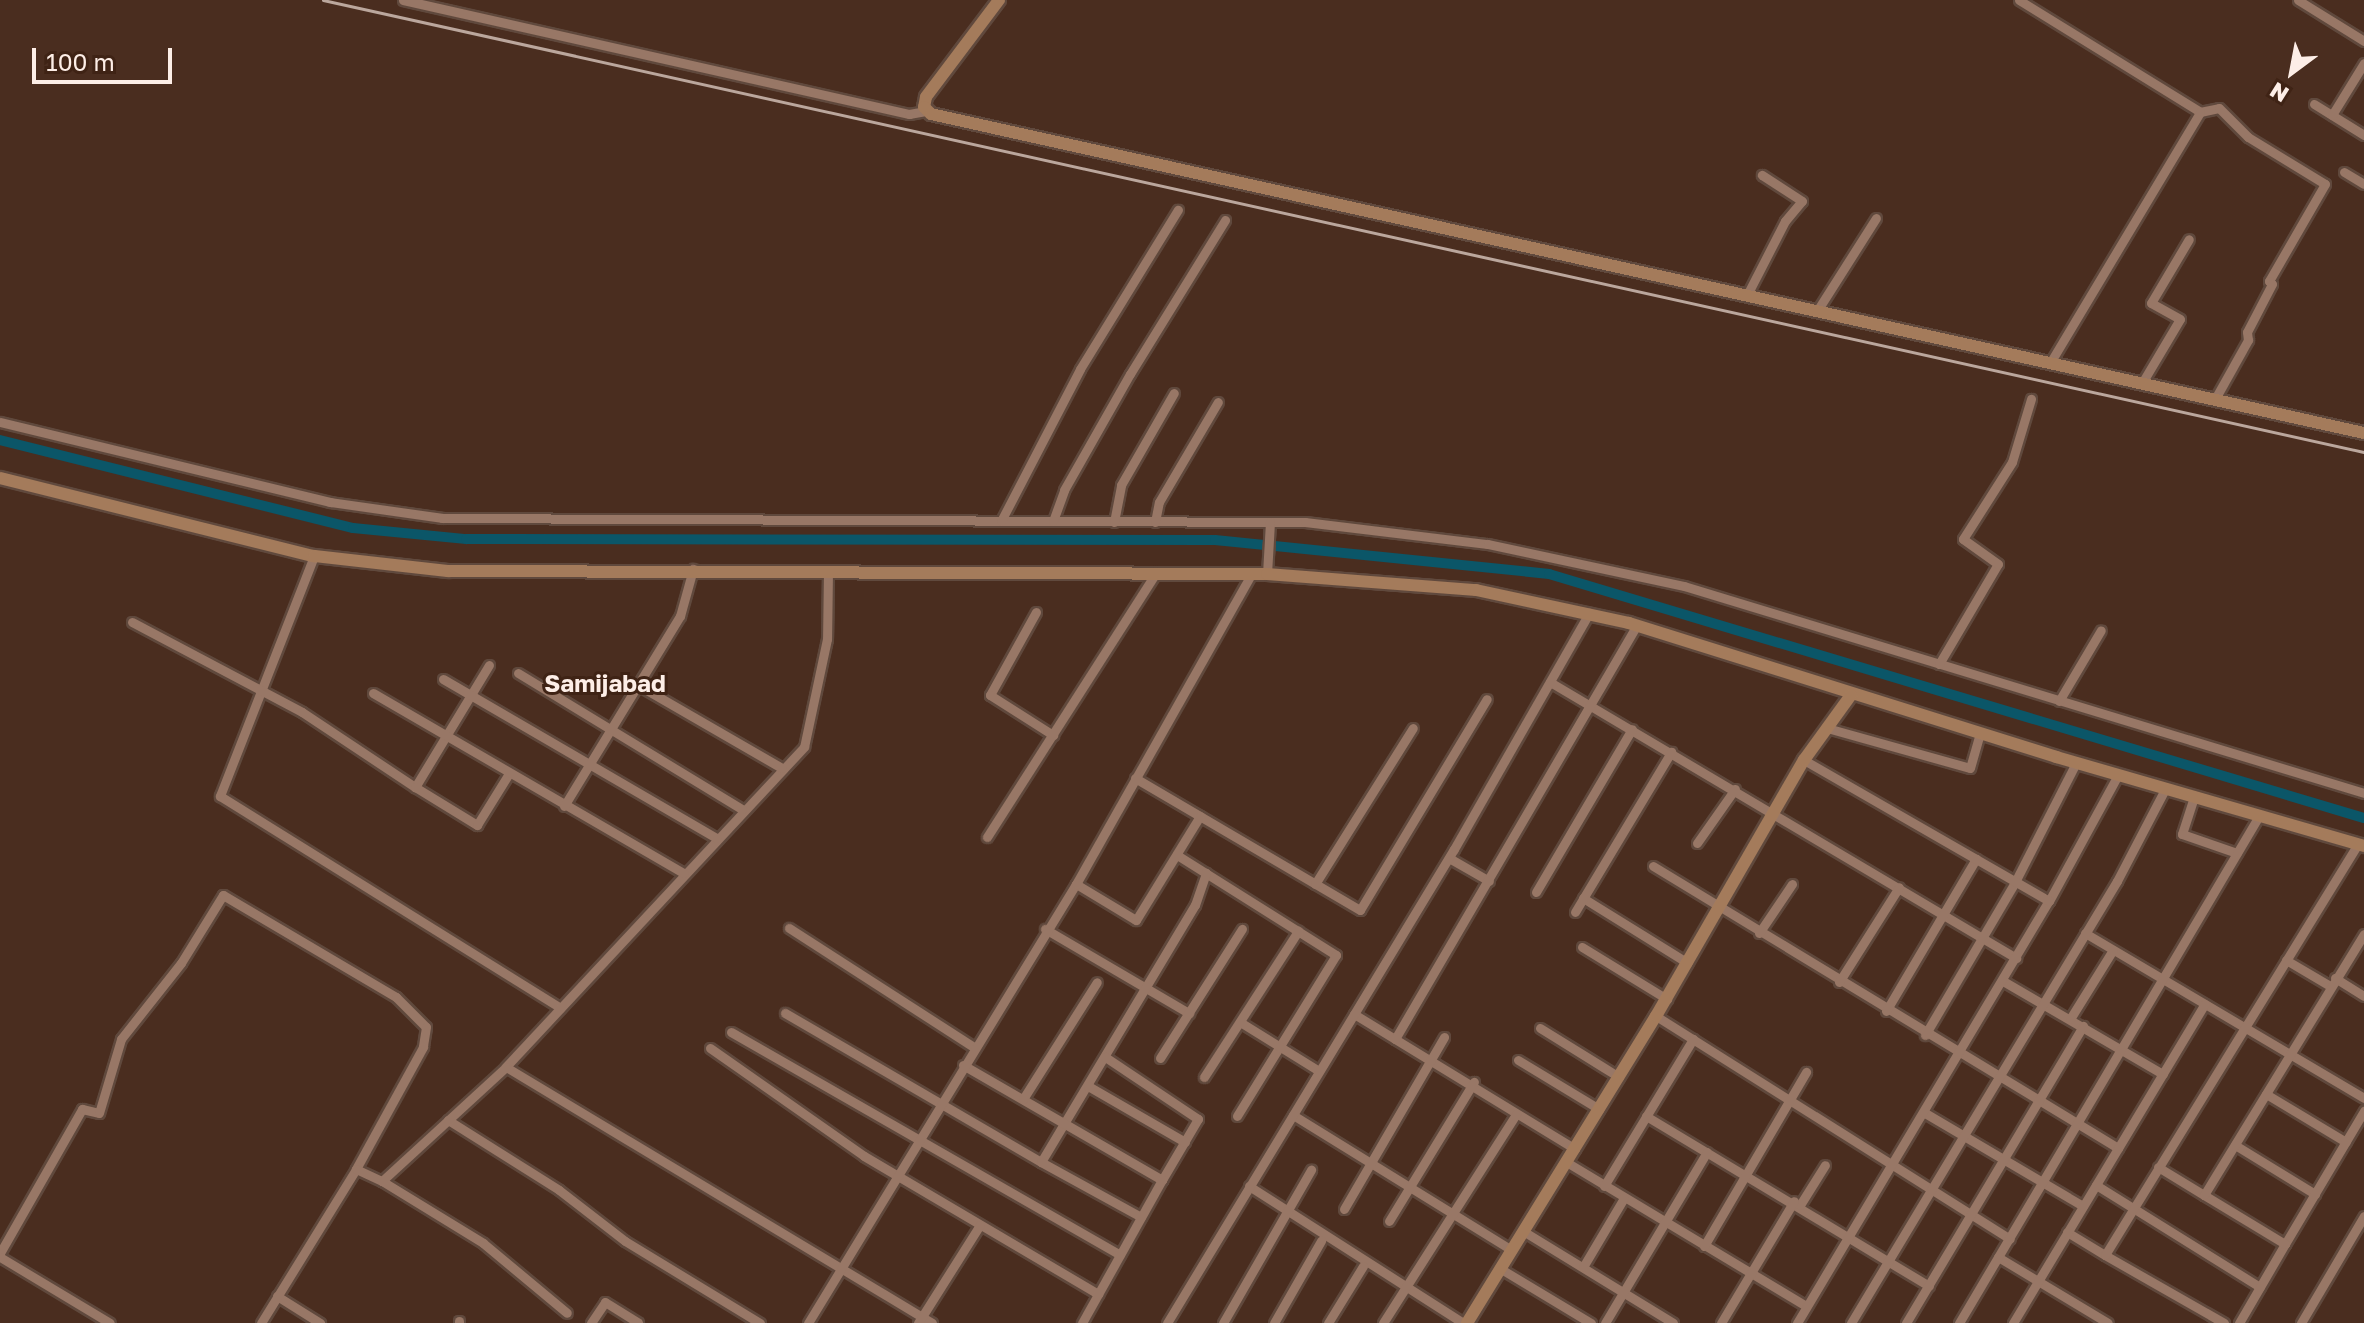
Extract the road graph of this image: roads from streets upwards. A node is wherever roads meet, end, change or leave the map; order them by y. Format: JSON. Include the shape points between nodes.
{"nodes":[{"id":1,"x":403,"y":0,"type":"edge"},
{"id":2,"x":999,"y":0,"type":"edge"},
{"id":3,"x":2019,"y":0,"type":"edge"},
{"id":4,"x":2298,"y":0,"type":"edge"},
{"id":5,"x":2364,"y":41,"type":"edge"},
{"id":6,"x":2364,"y":63,"type":"edge"},
{"id":7,"x":2314,"y":104,"type":"dead end"},
{"id":8,"x":926,"y":111,"type":"junction"},
{"id":9,"x":2200,"y":112,"type":"junction"},
{"id":10,"x":2332,"y":115,"type":"junction"},
{"id":11,"x":2364,"y":135,"type":"edge"},
{"id":12,"x":2344,"y":172,"type":"dead end"},
{"id":13,"x":1762,"y":175,"type":"dead end"},
{"id":14,"x":2364,"y":184,"type":"edge"},
{"id":15,"x":1178,"y":210,"type":"dead end"},
{"id":16,"x":1876,"y":218,"type":"dead end"},
{"id":17,"x":1225,"y":220,"type":"dead end"},
{"id":18,"x":2189,"y":239,"type":"dead end"},
{"id":19,"x":1747,"y":295,"type":"junction"},
{"id":20,"x":1817,"y":311,"type":"junction"},
{"id":21,"x":2050,"y":363,"type":"junction"},
{"id":22,"x":2142,"y":383,"type":"junction"},
{"id":23,"x":1174,"y":393,"type":"dead end"},
{"id":24,"x":2031,"y":399,"type":"dead end"},
{"id":25,"x":2215,"y":399,"type":"junction"},
{"id":26,"x":1218,"y":402,"type":"dead end"},
{"id":27,"x":0,"y":422,"type":"edge"},
{"id":28,"x":2364,"y":433,"type":"edge"},
{"id":29,"x":0,"y":478,"type":"edge"},
{"id":30,"x":1001,"y":521,"type":"junction"},
{"id":31,"x":1053,"y":521,"type":"junction"},
{"id":32,"x":1114,"y":522,"type":"junction"},
{"id":33,"x":1155,"y":522,"type":"junction"},
{"id":34,"x":1269,"y":525,"type":"junction"},
{"id":35,"x":314,"y":556,"type":"junction"},
{"id":36,"x":1267,"y":568,"type":"junction"},
{"id":37,"x":693,"y":569,"type":"junction"},
{"id":38,"x":828,"y":571,"type":"junction"},
{"id":39,"x":1156,"y":573,"type":"junction"},
{"id":40,"x":1251,"y":575,"type":"junction"},
{"id":41,"x":1036,"y":612,"type":"dead end"},
{"id":42,"x":1589,"y":613,"type":"junction"},
{"id":43,"x":132,"y":622,"type":"dead end"},
{"id":44,"x":1636,"y":626,"type":"junction"},
{"id":45,"x":2101,"y":630,"type":"dead end"},
{"id":46,"x":1939,"y":664,"type":"junction"},
{"id":47,"x":489,"y":665,"type":"dead end"},
{"id":48,"x":518,"y":673,"type":"dead end"},
{"id":49,"x":443,"y":679,"type":"dead end"},
{"id":50,"x":1550,"y":682,"type":"junction"},
{"id":51,"x":638,"y":685,"type":"junction"},
{"id":52,"x":265,"y":693,"type":"junction"},
{"id":53,"x":373,"y":693,"type":"dead end"},
{"id":54,"x":1851,"y":695,"type":"junction"},
{"id":55,"x":474,"y":697,"type":"junction"},
{"id":56,"x":1487,"y":699,"type":"dead end"},
{"id":57,"x":2059,"y":701,"type":"junction"},
{"id":58,"x":1591,"y":706,"type":"junction"},
{"id":59,"x":609,"y":728,"type":"junction"},
{"id":60,"x":1413,"y":728,"type":"dead end"},
{"id":61,"x":1827,"y":728,"type":"junction"},
{"id":62,"x":1632,"y":729,"type":"junction"},
{"id":63,"x":1980,"y":734,"type":"junction"},
{"id":64,"x":1053,"y":735,"type":"junction"},
{"id":65,"x":447,"y":738,"type":"junction"},
{"id":66,"x":1671,"y":752,"type":"junction"},
{"id":67,"x":1804,"y":760,"type":"junction"},
{"id":68,"x":588,"y":763,"type":"junction"},
{"id":69,"x":2076,"y":763,"type":"junction"},
{"id":70,"x":782,"y":768,"type":"junction"},
{"id":71,"x":508,"y":775,"type":"junction"},
{"id":72,"x":2118,"y":775,"type":"junction"},
{"id":73,"x":1135,"y":778,"type":"junction"},
{"id":74,"x":415,"y":787,"type":"junction"},
{"id":75,"x":1735,"y":789,"type":"junction"},
{"id":76,"x":2165,"y":789,"type":"junction"},
{"id":77,"x":2364,"y":793,"type":"edge"},
{"id":78,"x":2194,"y":797,"type":"junction"},
{"id":79,"x":564,"y":806,"type":"junction"},
{"id":80,"x":742,"y":809,"type":"junction"},
{"id":81,"x":1776,"y":812,"type":"junction"},
{"id":82,"x":1200,"y":816,"type":"junction"},
{"id":83,"x":2259,"y":816,"type":"junction"},
{"id":84,"x":987,"y":837,"type":"dead end"},
{"id":85,"x":716,"y":838,"type":"junction"},
{"id":86,"x":1697,"y":843,"type":"dead end"},
{"id":87,"x":2361,"y":845,"type":"edge"},
{"id":88,"x":2237,"y":853,"type":"junction"},
{"id":89,"x":1177,"y":855,"type":"junction"},
{"id":90,"x":1449,"y":858,"type":"junction"},
{"id":91,"x":1976,"y":859,"type":"junction"},
{"id":92,"x":1653,"y":866,"type":"dead end"},
{"id":93,"x":684,"y":873,"type":"junction"},
{"id":94,"x":1206,"y":873,"type":"junction"},
{"id":95,"x":1489,"y":881,"type":"junction"},
{"id":96,"x":2015,"y":882,"type":"junction"},
{"id":97,"x":1076,"y":884,"type":"junction"},
{"id":98,"x":1315,"y":884,"type":"junction"},
{"id":99,"x":1792,"y":884,"type":"dead end"},
{"id":100,"x":1899,"y":887,"type":"junction"},
{"id":101,"x":1536,"y":892,"type":"dead end"},
{"id":102,"x":1583,"y":898,"type":"junction"},
{"id":103,"x":2049,"y":901,"type":"junction"},
{"id":104,"x":1720,"y":909,"type":"junction"},
{"id":105,"x":1575,"y":912,"type":"dead end"},
{"id":106,"x":1944,"y":914,"type":"junction"},
{"id":107,"x":789,"y":928,"type":"dead end"},
{"id":108,"x":1045,"y":929,"type":"junction"},
{"id":109,"x":1242,"y":929,"type":"dead end"},
{"id":110,"x":1298,"y":931,"type":"junction"},
{"id":111,"x":1759,"y":933,"type":"junction"},
{"id":112,"x":2085,"y":933,"type":"junction"},
{"id":113,"x":2364,"y":934,"type":"edge"},
{"id":114,"x":1982,"y":937,"type":"junction"},
{"id":115,"x":1582,"y":947,"type":"dead end"},
{"id":116,"x":2113,"y":950,"type":"junction"},
{"id":117,"x":2016,"y":958,"type":"junction"},
{"id":118,"x":2286,"y":960,"type":"junction"},
{"id":119,"x":1688,"y":963,"type":"junction"},
{"id":120,"x":2163,"y":979,"type":"junction"},
{"id":121,"x":2003,"y":981,"type":"junction"},
{"id":122,"x":1097,"y":982,"type":"dead end"},
{"id":123,"x":1839,"y":982,"type":"junction"},
{"id":124,"x":2333,"y":982,"type":"junction"},
{"id":125,"x":1146,"y":987,"type":"junction"},
{"id":126,"x":2364,"y":996,"type":"edge"},
{"id":127,"x":1667,"y":999,"type":"junction"},
{"id":128,"x":2042,"y":1003,"type":"junction"},
{"id":129,"x":2205,"y":1004,"type":"junction"},
{"id":130,"x":560,"y":1008,"type":"junction"},
{"id":131,"x":1886,"y":1011,"type":"junction"},
{"id":132,"x":785,"y":1013,"type":"dead end"},
{"id":133,"x":1189,"y":1013,"type":"junction"},
{"id":134,"x":1354,"y":1014,"type":"junction"},
{"id":135,"x":1656,"y":1016,"type":"junction"},
{"id":136,"x":2070,"y":1019,"type":"junction"},
{"id":137,"x":1240,"y":1022,"type":"junction"},
{"id":138,"x":2083,"y":1026,"type":"junction"},
{"id":139,"x":2242,"y":1027,"type":"junction"},
{"id":140,"x":1540,"y":1028,"type":"dead end"},
{"id":141,"x":731,"y":1032,"type":"dead end"},
{"id":142,"x":1925,"y":1035,"type":"junction"},
{"id":143,"x":1444,"y":1037,"type":"dead end"},
{"id":144,"x":1395,"y":1039,"type":"junction"},
{"id":145,"x":1693,"y":1039,"type":"junction"},
{"id":146,"x":1278,"y":1046,"type":"junction"},
{"id":147,"x":974,"y":1047,"type":"junction"},
{"id":148,"x":710,"y":1048,"type":"dead end"},
{"id":149,"x":2121,"y":1049,"type":"junction"},
{"id":150,"x":2289,"y":1055,"type":"junction"},
{"id":151,"x":1960,"y":1056,"type":"junction"},
{"id":152,"x":1105,"y":1057,"type":"junction"},
{"id":153,"x":1160,"y":1058,"type":"dead end"},
{"id":154,"x":1430,"y":1060,"type":"junction"},
{"id":155,"x":1518,"y":1060,"type":"dead end"},
{"id":156,"x":963,"y":1065,"type":"junction"},
{"id":157,"x":506,"y":1067,"type":"junction"},
{"id":158,"x":1319,"y":1071,"type":"junction"},
{"id":159,"x":1806,"y":1072,"type":"dead end"},
{"id":160,"x":2163,"y":1074,"type":"junction"},
{"id":161,"x":1204,"y":1077,"type":"dead end"},
{"id":162,"x":1619,"y":1077,"type":"junction"},
{"id":163,"x":1996,"y":1077,"type":"junction"},
{"id":164,"x":1473,"y":1084,"type":"junction"},
{"id":165,"x":1088,"y":1086,"type":"junction"},
{"id":166,"x":2266,"y":1094,"type":"junction"},
{"id":167,"x":2364,"y":1098,"type":"edge"},
{"id":168,"x":1023,"y":1099,"type":"junction"},
{"id":169,"x":1790,"y":1099,"type":"junction"},
{"id":170,"x":2039,"y":1102,"type":"junction"},
{"id":171,"x":940,"y":1104,"type":"junction"},
{"id":172,"x":1599,"y":1109,"type":"junction"},
{"id":173,"x":2364,"y":1111,"type":"edge"},
{"id":174,"x":1925,"y":1113,"type":"junction"},
{"id":175,"x":1516,"y":1114,"type":"junction"},
{"id":176,"x":1293,"y":1115,"type":"junction"},
{"id":177,"x":1237,"y":1116,"type":"dead end"},
{"id":178,"x":1646,"y":1116,"type":"junction"},
{"id":179,"x":448,"y":1120,"type":"junction"},
{"id":180,"x":1065,"y":1124,"type":"junction"},
{"id":181,"x":2078,"y":1125,"type":"junction"},
{"id":182,"x":1963,"y":1135,"type":"junction"},
{"id":183,"x":918,"y":1139,"type":"junction"},
{"id":184,"x":1185,"y":1142,"type":"junction"},
{"id":185,"x":2346,"y":1142,"type":"junction"},
{"id":186,"x":2235,"y":1145,"type":"junction"},
{"id":187,"x":2118,"y":1148,"type":"junction"},
{"id":188,"x":1575,"y":1149,"type":"junction"},
{"id":189,"x":1707,"y":1152,"type":"junction"},
{"id":190,"x":2005,"y":1159,"type":"junction"},
{"id":191,"x":1041,"y":1162,"type":"junction"},
{"id":192,"x":1371,"y":1162,"type":"junction"},
{"id":193,"x":1894,"y":1162,"type":"junction"},
{"id":194,"x":1568,"y":1163,"type":"junction"},
{"id":195,"x":1825,"y":1165,"type":"dead end"},
{"id":196,"x":2158,"y":1167,"type":"junction"},
{"id":197,"x":356,"y":1169,"type":"junction"},
{"id":198,"x":1311,"y":1170,"type":"dead end"},
{"id":199,"x":897,"y":1175,"type":"junction"},
{"id":200,"x":1746,"y":1176,"type":"junction"},
{"id":201,"x":1162,"y":1180,"type":"junction"},
{"id":202,"x":382,"y":1181,"type":"junction"},
{"id":203,"x":2044,"y":1182,"type":"junction"},
{"id":204,"x":2096,"y":1185,"type":"junction"},
{"id":205,"x":1249,"y":1186,"type":"junction"},
{"id":206,"x":1411,"y":1186,"type":"junction"},
{"id":207,"x":1604,"y":1186,"type":"junction"},
{"id":208,"x":1931,"y":1186,"type":"junction"},
{"id":209,"x":2315,"y":1194,"type":"junction"},
{"id":210,"x":2204,"y":1195,"type":"junction"},
{"id":211,"x":1624,"y":1198,"type":"junction"},
{"id":212,"x":1797,"y":1203,"type":"junction"},
{"id":213,"x":2083,"y":1206,"type":"junction"},
{"id":214,"x":1344,"y":1209,"type":"dead end"},
{"id":215,"x":2132,"y":1210,"type":"junction"},
{"id":216,"x":1288,"y":1211,"type":"junction"},
{"id":217,"x":1454,"y":1211,"type":"junction"},
{"id":218,"x":1973,"y":1215,"type":"junction"},
{"id":219,"x":2364,"y":1216,"type":"edge"},
{"id":220,"x":1141,"y":1217,"type":"junction"},
{"id":221,"x":1389,"y":1221,"type":"dead end"},
{"id":222,"x":1665,"y":1223,"type":"junction"},
{"id":223,"x":980,"y":1225,"type":"junction"},
{"id":224,"x":1523,"y":1231,"type":"junction"},
{"id":225,"x":2067,"y":1232,"type":"junction"},
{"id":226,"x":1848,"y":1235,"type":"junction"},
{"id":227,"x":2010,"y":1239,"type":"junction"},
{"id":228,"x":1321,"y":1241,"type":"dead end"},
{"id":229,"x":2285,"y":1244,"type":"junction"},
{"id":230,"x":1704,"y":1246,"type":"junction"},
{"id":231,"x":1512,"y":1250,"type":"junction"},
{"id":232,"x":0,"y":1255,"type":"edge"},
{"id":233,"x":1120,"y":1255,"type":"junction"},
{"id":234,"x":2105,"y":1255,"type":"junction"},
{"id":235,"x":1998,"y":1257,"type":"junction"},
{"id":236,"x":1887,"y":1259,"type":"junction"},
{"id":237,"x":1363,"y":1266,"type":"dead end"},
{"id":238,"x":1583,"y":1267,"type":"junction"},
{"id":239,"x":841,"y":1268,"type":"junction"},
{"id":240,"x":1501,"y":1269,"type":"junction"},
{"id":241,"x":1750,"y":1274,"type":"junction"},
{"id":242,"x":2038,"y":1281,"type":"junction"},
{"id":243,"x":1406,"y":1286,"type":"junction"},
{"id":244,"x":1929,"y":1286,"type":"junction"},
{"id":245,"x":2260,"y":1287,"type":"junction"},
{"id":246,"x":1623,"y":1292,"type":"junction"},
{"id":247,"x":1098,"y":1294,"type":"junction"},
{"id":248,"x":277,"y":1296,"type":"junction"},
{"id":249,"x":1806,"y":1306,"type":"junction"},
{"id":250,"x":567,"y":1313,"type":"dead end"},
{"id":251,"x":920,"y":1320,"type":"edge"},
{"id":252,"x":110,"y":1323,"type":"edge"},
{"id":253,"x":261,"y":1323,"type":"edge"},
{"id":254,"x":320,"y":1323,"type":"edge"},
{"id":255,"x":591,"y":1323,"type":"edge"},
{"id":256,"x":638,"y":1323,"type":"edge"},
{"id":257,"x":760,"y":1323,"type":"edge"},
{"id":258,"x":808,"y":1323,"type":"edge"},
{"id":259,"x":932,"y":1323,"type":"edge"},
{"id":260,"x":1082,"y":1323,"type":"edge"},
{"id":261,"x":1167,"y":1323,"type":"edge"},
{"id":262,"x":1223,"y":1323,"type":"edge"},
{"id":263,"x":1274,"y":1323,"type":"edge"},
{"id":264,"x":1328,"y":1323,"type":"edge"},
{"id":265,"x":1383,"y":1323,"type":"edge"},
{"id":266,"x":1465,"y":1323,"type":"edge"},
{"id":267,"x":1591,"y":1323,"type":"edge"},
{"id":268,"x":1605,"y":1323,"type":"edge"},
{"id":269,"x":1673,"y":1323,"type":"edge"},
{"id":270,"x":1721,"y":1323,"type":"edge"},
{"id":271,"x":1797,"y":1323,"type":"edge"},
{"id":272,"x":1851,"y":1323,"type":"edge"},
{"id":273,"x":1906,"y":1323,"type":"edge"},
{"id":274,"x":1959,"y":1323,"type":"edge"},
{"id":275,"x":2013,"y":1323,"type":"edge"},
{"id":276,"x":2108,"y":1323,"type":"edge"},
{"id":277,"x":2224,"y":1323,"type":"edge"},
{"id":278,"x":2239,"y":1323,"type":"edge"},
{"id":279,"x":2301,"y":1323,"type":"edge"}],
"edges":[{"from":1,"to":8,"type":"street","via":[[909,114]]},
{"from":2,"to":8,"type":"street","via":[[926,97]]},
{"from":3,"to":9,"type":"street"},
{"from":4,"to":5,"type":"street"},
{"from":6,"to":10,"type":"street"},
{"from":7,"to":10,"type":"street"},
{"from":8,"to":19,"type":"street"},
{"from":9,"to":21,"type":"street"},
{"from":9,"to":25,"type":"street","via":[[2219,108],[2248,137],[2325,184],[2269,281],[2248,340]]},
{"from":10,"to":11,"type":"street"},
{"from":12,"to":14,"type":"street"},
{"from":13,"to":19,"type":"street","via":[[1802,201],[1785,221]]},
{"from":15,"to":30,"type":"street","via":[[1080,369]]},
{"from":16,"to":20,"type":"street"},
{"from":17,"to":31,"type":"street","via":[[1064,490]]},
{"from":18,"to":22,"type":"street","via":[[2151,303],[2180,319]]},
{"from":19,"to":20,"type":"street"},
{"from":20,"to":21,"type":"street"},
{"from":21,"to":22,"type":"street"},
{"from":22,"to":25,"type":"street"},
{"from":23,"to":32,"type":"street","via":[[1121,485]]},
{"from":24,"to":46,"type":"street","via":[[2012,462],[1963,539],[1998,564]]},
{"from":25,"to":28,"type":"street"},
{"from":26,"to":33,"type":"street","via":[[1159,502]]},
{"from":27,"to":30,"type":"street","via":[[330,502],[442,518]]},
{"from":29,"to":35,"type":"street"},
{"from":30,"to":31,"type":"street"},
{"from":31,"to":32,"type":"street"},
{"from":32,"to":33,"type":"street"},
{"from":33,"to":34,"type":"street"},
{"from":34,"to":36,"type":"street"},
{"from":34,"to":46,"type":"street","via":[[1407,531],[1571,558],[1684,586]]},
{"from":35,"to":37,"type":"street","via":[[489,573]]},
{"from":35,"to":52,"type":"street"},
{"from":36,"to":40,"type":"street"},
{"from":36,"to":42,"type":"street","via":[[1476,590]]},
{"from":37,"to":38,"type":"street"},
{"from":37,"to":51,"type":"street","via":[[680,616]]},
{"from":38,"to":39,"type":"street"},
{"from":38,"to":70,"type":"street","via":[[827,639],[804,747]]},
{"from":39,"to":40,"type":"street"},
{"from":39,"to":64,"type":"street"},
{"from":40,"to":73,"type":"street"},
{"from":41,"to":64,"type":"street","via":[[990,695]]},
{"from":42,"to":44,"type":"street"},
{"from":42,"to":50,"type":"street"},
{"from":43,"to":52,"type":"street"},
{"from":44,"to":54,"type":"street"},
{"from":44,"to":58,"type":"street"},
{"from":45,"to":57,"type":"street"},
{"from":46,"to":57,"type":"street"},
{"from":47,"to":55,"type":"street"},
{"from":48,"to":59,"type":"street"},
{"from":49,"to":55,"type":"street"},
{"from":50,"to":58,"type":"street"},
{"from":50,"to":90,"type":"street"},
{"from":51,"to":59,"type":"street"},
{"from":51,"to":70,"type":"street"},
{"from":52,"to":74,"type":"street"},
{"from":52,"to":130,"type":"street","via":[[220,796]]},
{"from":53,"to":65,"type":"street"},
{"from":54,"to":61,"type":"street"},
{"from":54,"to":63,"type":"street"},
{"from":55,"to":65,"type":"street"},
{"from":55,"to":68,"type":"street"},
{"from":56,"to":98,"type":"street","via":[[1360,910]]},
{"from":57,"to":77,"type":"street"},
{"from":58,"to":62,"type":"street"},
{"from":58,"to":95,"type":"street"},
{"from":59,"to":68,"type":"street"},
{"from":59,"to":80,"type":"street"},
{"from":60,"to":98,"type":"street"},
{"from":61,"to":63,"type":"street","via":[[1970,768]]},
{"from":61,"to":67,"type":"street"},
{"from":62,"to":66,"type":"street"},
{"from":62,"to":101,"type":"street"},
{"from":63,"to":69,"type":"street"},
{"from":64,"to":84,"type":"street"},
{"from":65,"to":71,"type":"street"},
{"from":65,"to":74,"type":"street"},
{"from":66,"to":75,"type":"street"},
{"from":66,"to":102,"type":"street"},
{"from":67,"to":81,"type":"street"},
{"from":67,"to":91,"type":"street"},
{"from":68,"to":79,"type":"street"},
{"from":68,"to":85,"type":"street"},
{"from":69,"to":72,"type":"street"},
{"from":69,"to":96,"type":"street"},
{"from":70,"to":80,"type":"street"},
{"from":71,"to":74,"type":"street","via":[[477,825]]},
{"from":71,"to":79,"type":"street"},
{"from":72,"to":76,"type":"street"},
{"from":72,"to":103,"type":"street"},
{"from":73,"to":82,"type":"street"},
{"from":73,"to":97,"type":"street"},
{"from":75,"to":81,"type":"street"},
{"from":75,"to":86,"type":"street"},
{"from":76,"to":78,"type":"street"},
{"from":76,"to":112,"type":"street"},
{"from":78,"to":83,"type":"street"},
{"from":78,"to":88,"type":"street","via":[[2182,834]]},
{"from":79,"to":93,"type":"street"},
{"from":80,"to":85,"type":"street"},
{"from":81,"to":100,"type":"street"},
{"from":81,"to":104,"type":"street"},
{"from":82,"to":89,"type":"street"},
{"from":82,"to":98,"type":"street"},
{"from":83,"to":87,"type":"street"},
{"from":83,"to":88,"type":"street"},
{"from":85,"to":93,"type":"street"},
{"from":87,"to":118,"type":"street"},
{"from":88,"to":120,"type":"street"},
{"from":89,"to":94,"type":"street"},
{"from":89,"to":97,"type":"street","via":[[1136,920]]},
{"from":90,"to":95,"type":"street"},
{"from":90,"to":134,"type":"street"},
{"from":91,"to":96,"type":"street"},
{"from":91,"to":106,"type":"street"},
{"from":92,"to":104,"type":"street"},
{"from":93,"to":130,"type":"street"},
{"from":94,"to":110,"type":"street"},
{"from":94,"to":125,"type":"street","via":[[1195,905]]},
{"from":95,"to":144,"type":"street"},
{"from":96,"to":103,"type":"street"},
{"from":96,"to":114,"type":"street"},
{"from":97,"to":108,"type":"street"},
{"from":99,"to":111,"type":"street"},
{"from":100,"to":106,"type":"street"},
{"from":100,"to":123,"type":"street"},
{"from":102,"to":105,"type":"street"},
{"from":102,"to":119,"type":"street"},
{"from":103,"to":117,"type":"street"},
{"from":104,"to":111,"type":"street"},
{"from":104,"to":119,"type":"street"},
{"from":106,"to":114,"type":"street"},
{"from":106,"to":131,"type":"street"},
{"from":107,"to":147,"type":"street"},
{"from":108,"to":125,"type":"street"},
{"from":108,"to":147,"type":"street"},
{"from":109,"to":133,"type":"street"},
{"from":110,"to":137,"type":"street"},
{"from":110,"to":146,"type":"street","via":[[1336,955]]},
{"from":111,"to":123,"type":"street"},
{"from":112,"to":116,"type":"street"},
{"from":112,"to":128,"type":"street"},
{"from":113,"to":124,"type":"street"},
{"from":114,"to":117,"type":"street"},
{"from":114,"to":142,"type":"street"},
{"from":115,"to":127,"type":"street"},
{"from":116,"to":120,"type":"street"},
{"from":116,"to":136,"type":"street"},
{"from":117,"to":121,"type":"street"},
{"from":118,"to":124,"type":"street"},
{"from":118,"to":139,"type":"street"},
{"from":119,"to":127,"type":"street"},
{"from":120,"to":129,"type":"street"},
{"from":120,"to":149,"type":"street"},
{"from":121,"to":128,"type":"street"},
{"from":121,"to":151,"type":"street"},
{"from":122,"to":168,"type":"street"},
{"from":123,"to":131,"type":"street"},
{"from":124,"to":126,"type":"street"},
{"from":124,"to":150,"type":"street"},
{"from":125,"to":133,"type":"street"},
{"from":125,"to":152,"type":"street"},
{"from":127,"to":135,"type":"street"},
{"from":128,"to":136,"type":"street"},
{"from":128,"to":163,"type":"street"},
{"from":129,"to":139,"type":"street"},
{"from":129,"to":160,"type":"street"},
{"from":130,"to":157,"type":"street"},
{"from":131,"to":142,"type":"street"},
{"from":132,"to":171,"type":"street"},
{"from":133,"to":153,"type":"street"},
{"from":134,"to":144,"type":"street"},
{"from":134,"to":158,"type":"street"},
{"from":135,"to":145,"type":"street"},
{"from":135,"to":162,"type":"street"},
{"from":136,"to":138,"type":"street"},
{"from":137,"to":146,"type":"street"},
{"from":137,"to":161,"type":"street"},
{"from":138,"to":149,"type":"street"},
{"from":138,"to":170,"type":"street"},
{"from":139,"to":150,"type":"street"},
{"from":139,"to":196,"type":"street"},
{"from":140,"to":162,"type":"street"},
{"from":141,"to":183,"type":"street"},
{"from":142,"to":151,"type":"street"},
{"from":143,"to":154,"type":"street"},
{"from":144,"to":154,"type":"street"},
{"from":145,"to":169,"type":"street"},
{"from":145,"to":178,"type":"street"},
{"from":146,"to":158,"type":"street"},
{"from":146,"to":177,"type":"street"},
{"from":147,"to":156,"type":"street"},
{"from":148,"to":199,"type":"street"},
{"from":149,"to":160,"type":"street"},
{"from":149,"to":181,"type":"street"},
{"from":150,"to":166,"type":"street"},
{"from":150,"to":167,"type":"street"},
{"from":151,"to":163,"type":"street"},
{"from":151,"to":174,"type":"street"},
{"from":152,"to":165,"type":"street"},
{"from":152,"to":184,"type":"street","via":[[1198,1119]]},
{"from":154,"to":164,"type":"street"},
{"from":154,"to":192,"type":"street"},
{"from":155,"to":172,"type":"street"},
{"from":156,"to":168,"type":"street"},
{"from":156,"to":171,"type":"street"},
{"from":157,"to":179,"type":"street"},
{"from":157,"to":239,"type":"street"},
{"from":158,"to":176,"type":"street"},
{"from":159,"to":169,"type":"street"},
{"from":160,"to":187,"type":"street"},
{"from":162,"to":172,"type":"street"},
{"from":163,"to":170,"type":"street"},
{"from":163,"to":182,"type":"street"},
{"from":164,"to":175,"type":"street"},
{"from":164,"to":206,"type":"street"},
{"from":165,"to":180,"type":"street"},
{"from":165,"to":184,"type":"street"},
{"from":166,"to":185,"type":"street"},
{"from":166,"to":186,"type":"street"},
{"from":168,"to":180,"type":"street"},
{"from":169,"to":193,"type":"street"},
{"from":169,"to":200,"type":"street"},
{"from":170,"to":181,"type":"street"},
{"from":170,"to":190,"type":"street"},
{"from":171,"to":183,"type":"street"},
{"from":171,"to":191,"type":"street"},
{"from":172,"to":188,"type":"street"},
{"from":173,"to":185,"type":"street"},
{"from":174,"to":182,"type":"street"},
{"from":174,"to":193,"type":"street"},
{"from":175,"to":188,"type":"street"},
{"from":175,"to":217,"type":"street"},
{"from":176,"to":192,"type":"street"},
{"from":176,"to":205,"type":"street"},
{"from":178,"to":189,"type":"street"},
{"from":178,"to":207,"type":"street"},
{"from":179,"to":202,"type":"street"},
{"from":179,"to":257,"type":"street","via":[[559,1190],[625,1241]]},
{"from":180,"to":191,"type":"street"},
{"from":180,"to":201,"type":"street"},
{"from":181,"to":187,"type":"street"},
{"from":181,"to":203,"type":"street"},
{"from":182,"to":190,"type":"street"},
{"from":182,"to":208,"type":"street"},
{"from":183,"to":199,"type":"street"},
{"from":183,"to":233,"type":"street"},
{"from":184,"to":201,"type":"street"},
{"from":185,"to":209,"type":"street"},
{"from":186,"to":209,"type":"street"},
{"from":186,"to":210,"type":"street"},
{"from":187,"to":204,"type":"street"},
{"from":188,"to":194,"type":"street"},
{"from":189,"to":200,"type":"street"},
{"from":189,"to":222,"type":"street"},
{"from":190,"to":203,"type":"street"},
{"from":190,"to":218,"type":"street"},
{"from":191,"to":220,"type":"street"},
{"from":192,"to":206,"type":"street"},
{"from":192,"to":214,"type":"street"},
{"from":193,"to":208,"type":"street"},
{"from":193,"to":226,"type":"street"},
{"from":194,"to":207,"type":"street"},
{"from":194,"to":224,"type":"street"},
{"from":195,"to":212,"type":"street"},
{"from":196,"to":210,"type":"street"},
{"from":196,"to":215,"type":"street"},
{"from":197,"to":202,"type":"street"},
{"from":197,"to":232,"type":"street","via":[[423,1047],[426,1027],[396,997],[223,895],[181,963],[121,1039],[99,1113],[82,1109]]},
{"from":197,"to":248,"type":"street"},
{"from":198,"to":216,"type":"street"},
{"from":199,"to":223,"type":"street"},
{"from":199,"to":239,"type":"street"},
{"from":200,"to":212,"type":"street"},
{"from":200,"to":230,"type":"street"},
{"from":201,"to":220,"type":"street"},
{"from":202,"to":250,"type":"street","via":[[483,1243]]},
{"from":203,"to":213,"type":"street"},
{"from":203,"to":227,"type":"street"},
{"from":204,"to":213,"type":"street"},
{"from":204,"to":215,"type":"street"},
{"from":205,"to":216,"type":"street"},
{"from":205,"to":261,"type":"street"},
{"from":206,"to":217,"type":"street"},
{"from":206,"to":221,"type":"street"},
{"from":207,"to":211,"type":"street"},
{"from":208,"to":218,"type":"street"},
{"from":208,"to":236,"type":"street"},
{"from":209,"to":229,"type":"street"},
{"from":210,"to":229,"type":"street"},
{"from":211,"to":222,"type":"street"},
{"from":211,"to":238,"type":"street"},
{"from":212,"to":226,"type":"street"},
{"from":212,"to":241,"type":"street"},
{"from":213,"to":225,"type":"street"},
{"from":215,"to":234,"type":"street"},
{"from":215,"to":245,"type":"street"},
{"from":216,"to":243,"type":"street"},
{"from":216,"to":262,"type":"street"},
{"from":217,"to":231,"type":"street"},
{"from":217,"to":243,"type":"street"},
{"from":218,"to":227,"type":"street"},
{"from":218,"to":244,"type":"street"},
{"from":219,"to":279,"type":"street"},
{"from":220,"to":233,"type":"street"},
{"from":222,"to":230,"type":"street"},
{"from":222,"to":246,"type":"street"},
{"from":223,"to":247,"type":"street"},
{"from":223,"to":251,"type":"street"},
{"from":224,"to":231,"type":"street"},
{"from":224,"to":238,"type":"street"},
{"from":225,"to":234,"type":"street"},
{"from":225,"to":242,"type":"street"},
{"from":226,"to":236,"type":"street"},
{"from":226,"to":249,"type":"street"},
{"from":227,"to":235,"type":"street"},
{"from":228,"to":263,"type":"street"},
{"from":229,"to":245,"type":"street"},
{"from":230,"to":241,"type":"street"},
{"from":231,"to":240,"type":"street"},
{"from":232,"to":252,"type":"street"},
{"from":233,"to":247,"type":"street"},
{"from":234,"to":277,"type":"street"},
{"from":235,"to":242,"type":"street"},
{"from":235,"to":274,"type":"street"},
{"from":236,"to":244,"type":"street"},
{"from":236,"to":272,"type":"street"},
{"from":237,"to":264,"type":"street"},
{"from":238,"to":246,"type":"street"},
{"from":239,"to":251,"type":"street"},
{"from":239,"to":258,"type":"street"},
{"from":240,"to":266,"type":"street"},
{"from":240,"to":267,"type":"street"},
{"from":241,"to":249,"type":"street"},
{"from":241,"to":270,"type":"street"},
{"from":242,"to":275,"type":"street"},
{"from":242,"to":276,"type":"street"},
{"from":243,"to":265,"type":"street"},
{"from":243,"to":266,"type":"street"},
{"from":244,"to":273,"type":"street"},
{"from":245,"to":278,"type":"street"},
{"from":246,"to":268,"type":"street"},
{"from":246,"to":269,"type":"street"},
{"from":247,"to":260,"type":"street"},
{"from":248,"to":253,"type":"street"},
{"from":248,"to":254,"type":"street"},
{"from":249,"to":271,"type":"street"},
{"from":251,"to":259,"type":"street"},
{"from":255,"to":256,"type":"street","via":[[605,1302]]}]}
